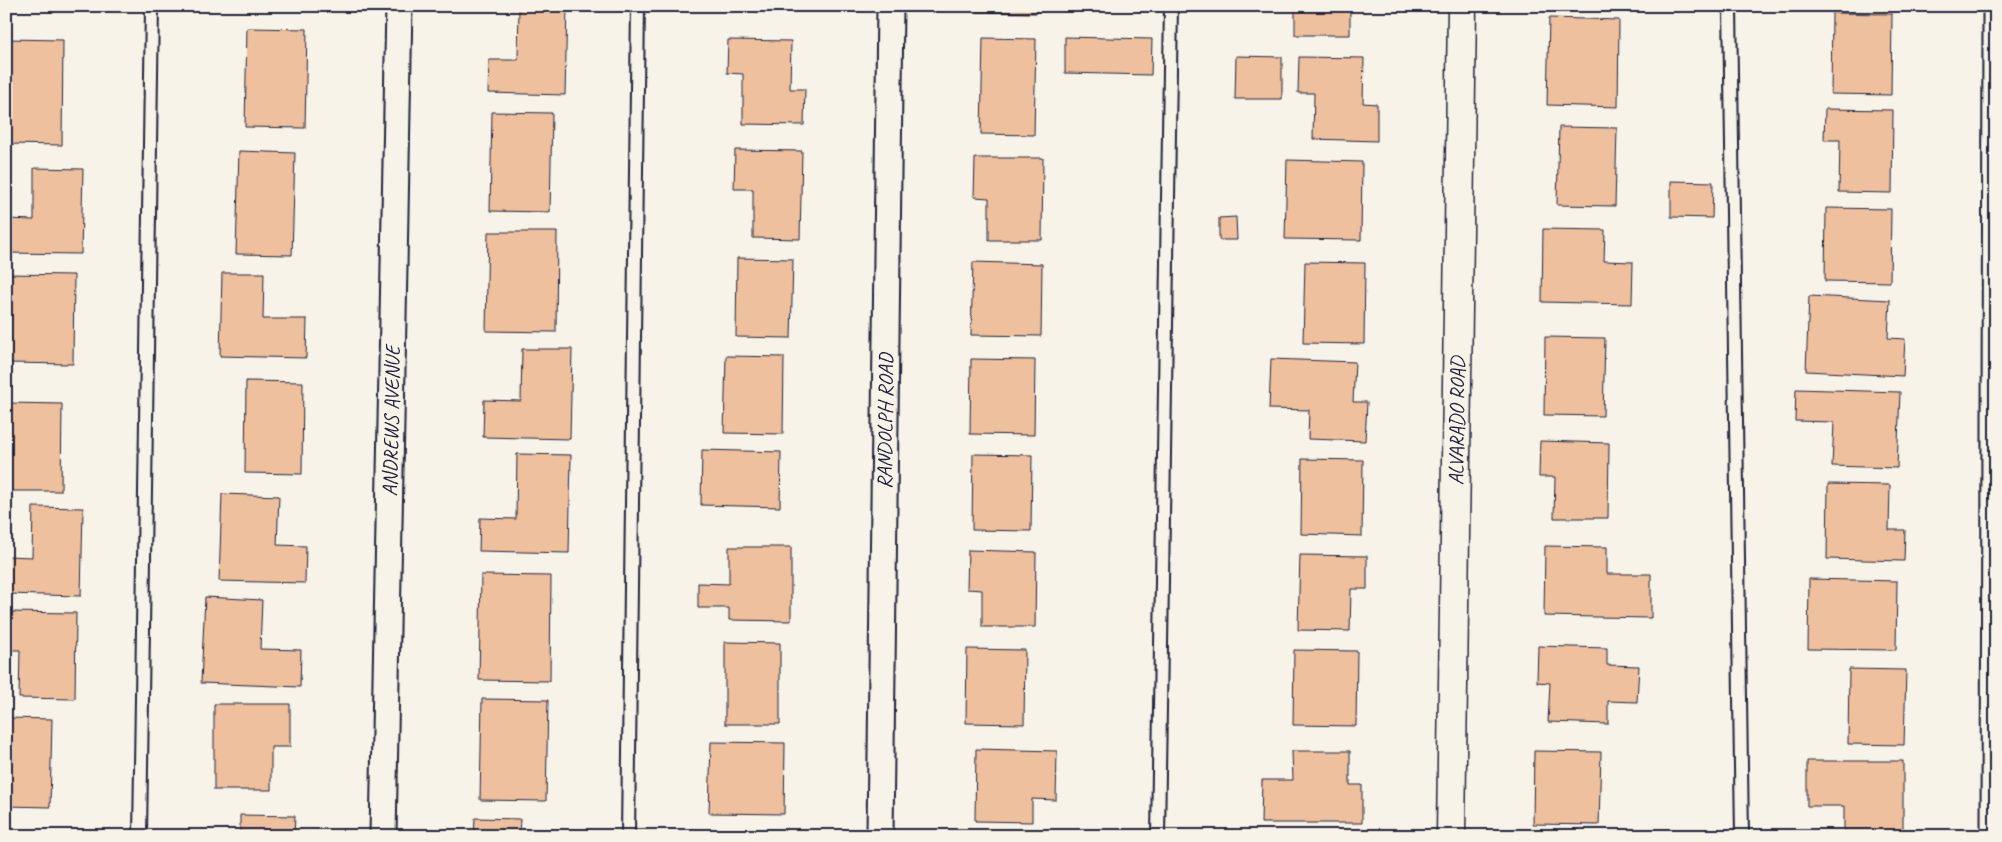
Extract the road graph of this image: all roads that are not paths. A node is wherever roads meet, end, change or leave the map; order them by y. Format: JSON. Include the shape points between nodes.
{"nodes":[{"id":1,"x":152,"y":6,"type":"edge"},
{"id":2,"x":399,"y":6,"type":"edge"},
{"id":3,"x":638,"y":6,"type":"edge"},
{"id":4,"x":890,"y":6,"type":"edge"},
{"id":5,"x":1171,"y":6,"type":"edge"},
{"id":6,"x":1462,"y":6,"type":"edge"},
{"id":7,"x":1730,"y":6,"type":"edge"},
{"id":8,"x":1996,"y":15,"type":"edge"},
{"id":9,"x":140,"y":836,"type":"edge"},
{"id":10,"x":383,"y":836,"type":"edge"},
{"id":11,"x":628,"y":836,"type":"edge"},
{"id":12,"x":880,"y":836,"type":"edge"},
{"id":13,"x":1158,"y":836,"type":"edge"},
{"id":14,"x":1451,"y":836,"type":"edge"},
{"id":15,"x":1742,"y":836,"type":"edge"},
{"id":16,"x":1994,"y":836,"type":"edge"}],
"edges":[{"from":1,"to":9,"type":"lane"},
{"from":2,"to":10,"type":"street","name":"ANDREWS AVENUE"},
{"from":3,"to":11,"type":"lane"},
{"from":4,"to":12,"type":"street","name":"RANDOLPH ROAD"},
{"from":5,"to":13,"type":"lane"},
{"from":6,"to":14,"type":"street","name":"ALVARADO ROAD"},
{"from":7,"to":15,"type":"lane"},
{"from":8,"to":16,"type":"street"}]}
